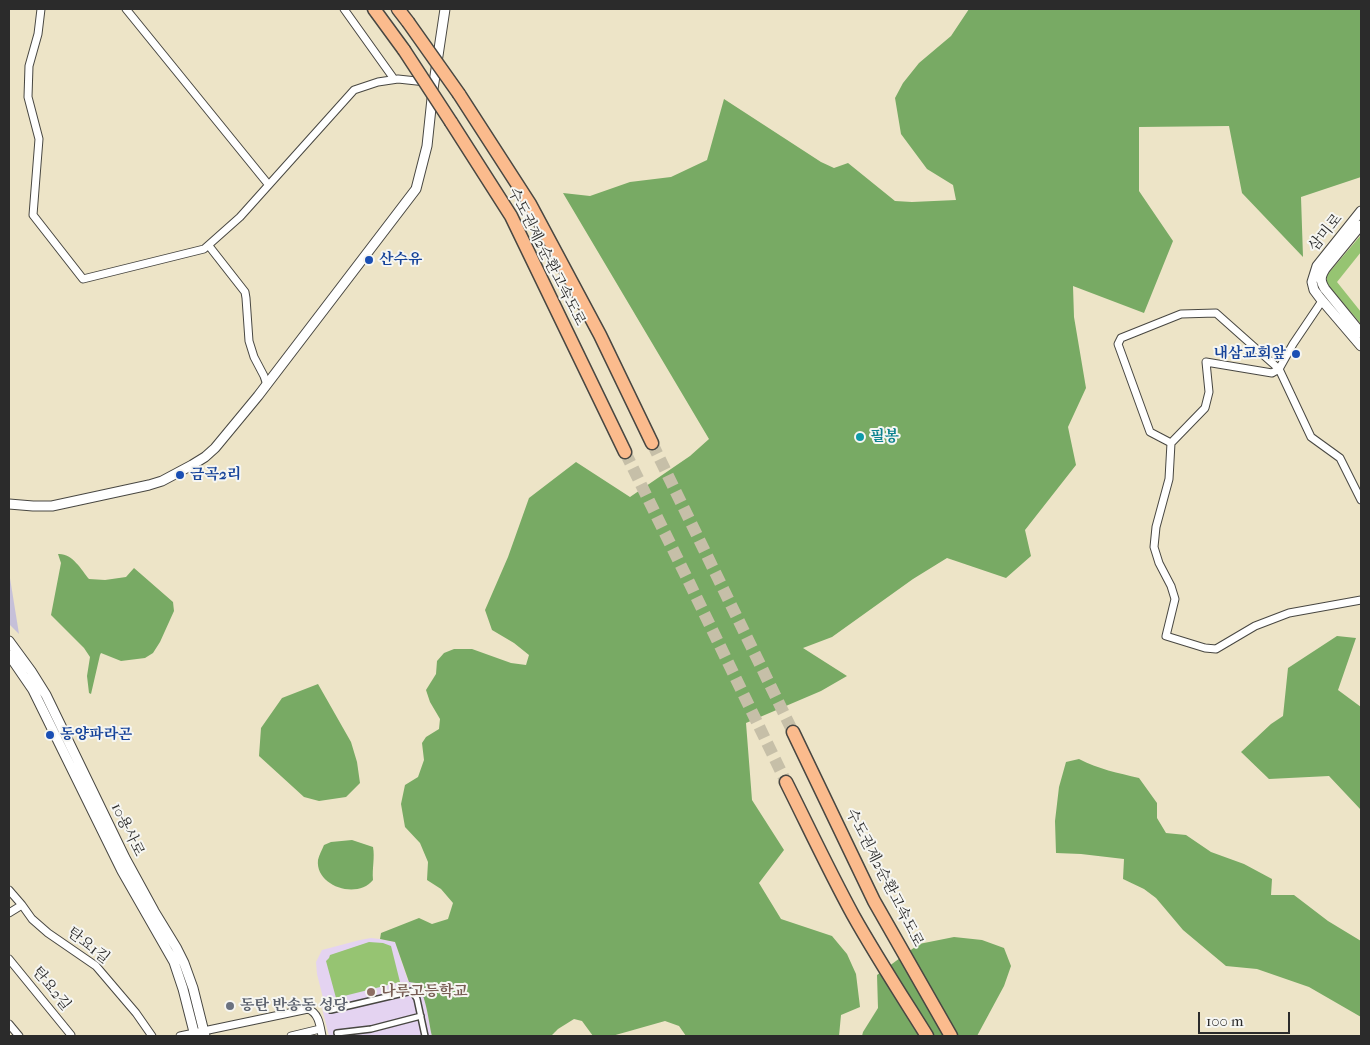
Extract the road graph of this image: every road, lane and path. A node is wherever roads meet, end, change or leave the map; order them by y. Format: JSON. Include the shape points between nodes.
{"nodes":[{"id":1,"x":41,"y":9,"type":"edge"},
{"id":2,"x":126,"y":9,"type":"edge"},
{"id":3,"x":344,"y":9,"type":"edge"},
{"id":4,"x":374,"y":9,"type":"edge"},
{"id":5,"x":398,"y":9,"type":"edge"},
{"id":6,"x":445,"y":9,"type":"edge"},
{"id":7,"x":394,"y":79,"type":"junction"},
{"id":8,"x":434,"y":83,"type":"junction"},
{"id":9,"x":268,"y":184,"type":"junction"},
{"id":10,"x":1361,"y":212,"type":"edge"},
{"id":11,"x":1361,"y":225,"type":"edge"},
{"id":12,"x":209,"y":246,"type":"junction"},
{"id":13,"x":1322,"y":301,"type":"junction"},
{"id":14,"x":1361,"y":333,"type":"edge"},
{"id":15,"x":1361,"y":346,"type":"edge"},
{"id":16,"x":1279,"y":369,"type":"junction"},
{"id":17,"x":267,"y":385,"type":"junction"},
{"id":18,"x":652,"y":443,"type":"tunnel mouth"},
{"id":19,"x":1171,"y":443,"type":"junction"},
{"id":20,"x":625,"y":452,"type":"tunnel mouth"},
{"id":21,"x":1361,"y":500,"type":"edge"},
{"id":22,"x":9,"y":504,"type":"edge"},
{"id":23,"x":1361,"y":600,"type":"edge"},
{"id":24,"x":9,"y":641,"type":"edge"},
{"id":25,"x":9,"y":655,"type":"edge"},
{"id":26,"x":9,"y":665,"type":"edge"},
{"id":27,"x":25,"y":677,"type":"junction"},
{"id":28,"x":793,"y":732,"type":"tunnel mouth"},
{"id":29,"x":786,"y":782,"type":"tunnel mouth"},
{"id":30,"x":9,"y":890,"type":"edge"},
{"id":31,"x":22,"y":905,"type":"junction"},
{"id":32,"x":9,"y":913,"type":"edge"},
{"id":33,"x":9,"y":959,"type":"edge"},
{"id":34,"x":332,"y":1010,"type":"dead end"},
{"id":35,"x":421,"y":1016,"type":"junction"},
{"id":36,"x":9,"y":1024,"type":"edge"},
{"id":37,"x":321,"y":1032,"type":"edge"},
{"id":38,"x":337,"y":1033,"type":"dead end"},
{"id":39,"x":199,"y":1034,"type":"edge"},
{"id":40,"x":19,"y":1036,"type":"edge"},
{"id":41,"x":71,"y":1036,"type":"edge"},
{"id":42,"x":152,"y":1036,"type":"edge"},
{"id":43,"x":180,"y":1036,"type":"edge"},
{"id":44,"x":291,"y":1036,"type":"edge"},
{"id":45,"x":426,"y":1036,"type":"edge"},
{"id":46,"x":927,"y":1036,"type":"edge"},
{"id":47,"x":951,"y":1036,"type":"edge"}],
"edges":[{"from":1,"to":12,"type":"street","via":[[29,66],[28,96],[39,139],[33,215],[83,279]]},
{"from":2,"to":9,"type":"street"},
{"from":3,"to":7,"type":"street"},
{"from":4,"to":20,"type":"highway","name":"수도권제2순환고속도로","bridge":true,"via":[[404,50],[510,216]]},
{"from":5,"to":18,"type":"highway","name":"수도권제2순환고속도로","bridge":true,"via":[[460,94],[530,204],[600,335]]},
{"from":6,"to":8,"type":"street"},
{"from":7,"to":8,"type":"street"},
{"from":7,"to":9,"type":"street","via":[[354,90]]},
{"from":8,"to":17,"type":"street","via":[[427,146],[416,189]]},
{"from":9,"to":12,"type":"street"},
{"from":10,"to":13,"type":"street","name":"삼미로","via":[[1317,266],[1312,282]]},
{"from":11,"to":14,"type":"street","name":"삼미로","via":[[1325,269],[1321,283]]},
{"from":12,"to":17,"type":"street","via":[[245,292],[249,341]]},
{"from":13,"to":15,"type":"street","name":"삼미로"},
{"from":13,"to":16,"type":"street"},
{"from":16,"to":19,"type":"street","via":[[1272,373],[1206,362],[1209,392],[1205,408]]},
{"from":16,"to":19,"type":"street","via":[[1216,313],[1182,314],[1121,338],[1118,344],[1150,432]]},
{"from":16,"to":21,"type":"street","via":[[1311,437],[1340,458]]},
{"from":17,"to":22,"type":"street","via":[[216,448],[205,458],[162,481],[52,506]]},
{"from":19,"to":23,"type":"street","via":[[1169,480],[1154,547],[1175,599],[1166,636],[1216,649],[1255,626],[1290,613]]},
{"from":24,"to":39,"type":"street","name":"10용사로","via":[[46,694],[125,858],[176,947],[191,982]]},
{"from":25,"to":27,"type":"street","name":"10용사로"},
{"from":26,"to":27,"type":"street"},
{"from":27,"to":39,"type":"street","name":"10용사로","via":[[122,871],[174,962]]},
{"from":28,"to":47,"type":"highway","name":"수도권제2순환고속도로","via":[[874,900]]},
{"from":29,"to":46,"type":"highway","via":[[853,914]]},
{"from":30,"to":31,"type":"street","name":"탄요1길"},
{"from":31,"to":32,"type":"street"},
{"from":31,"to":42,"type":"street","name":"탄요1길","via":[[48,933],[96,966]]},
{"from":33,"to":41,"type":"street","name":"탄요2길"},
{"from":34,"to":35,"type":"street","via":[[412,991]]},
{"from":35,"to":38,"type":"street","via":[[371,1029]]},
{"from":35,"to":45,"type":"street"},
{"from":36,"to":40,"type":"street"},
{"from":37,"to":39,"type":"street","via":[[315,1012],[308,1008]]},
{"from":37,"to":44,"type":"street"},
{"from":39,"to":43,"type":"street"}]}
